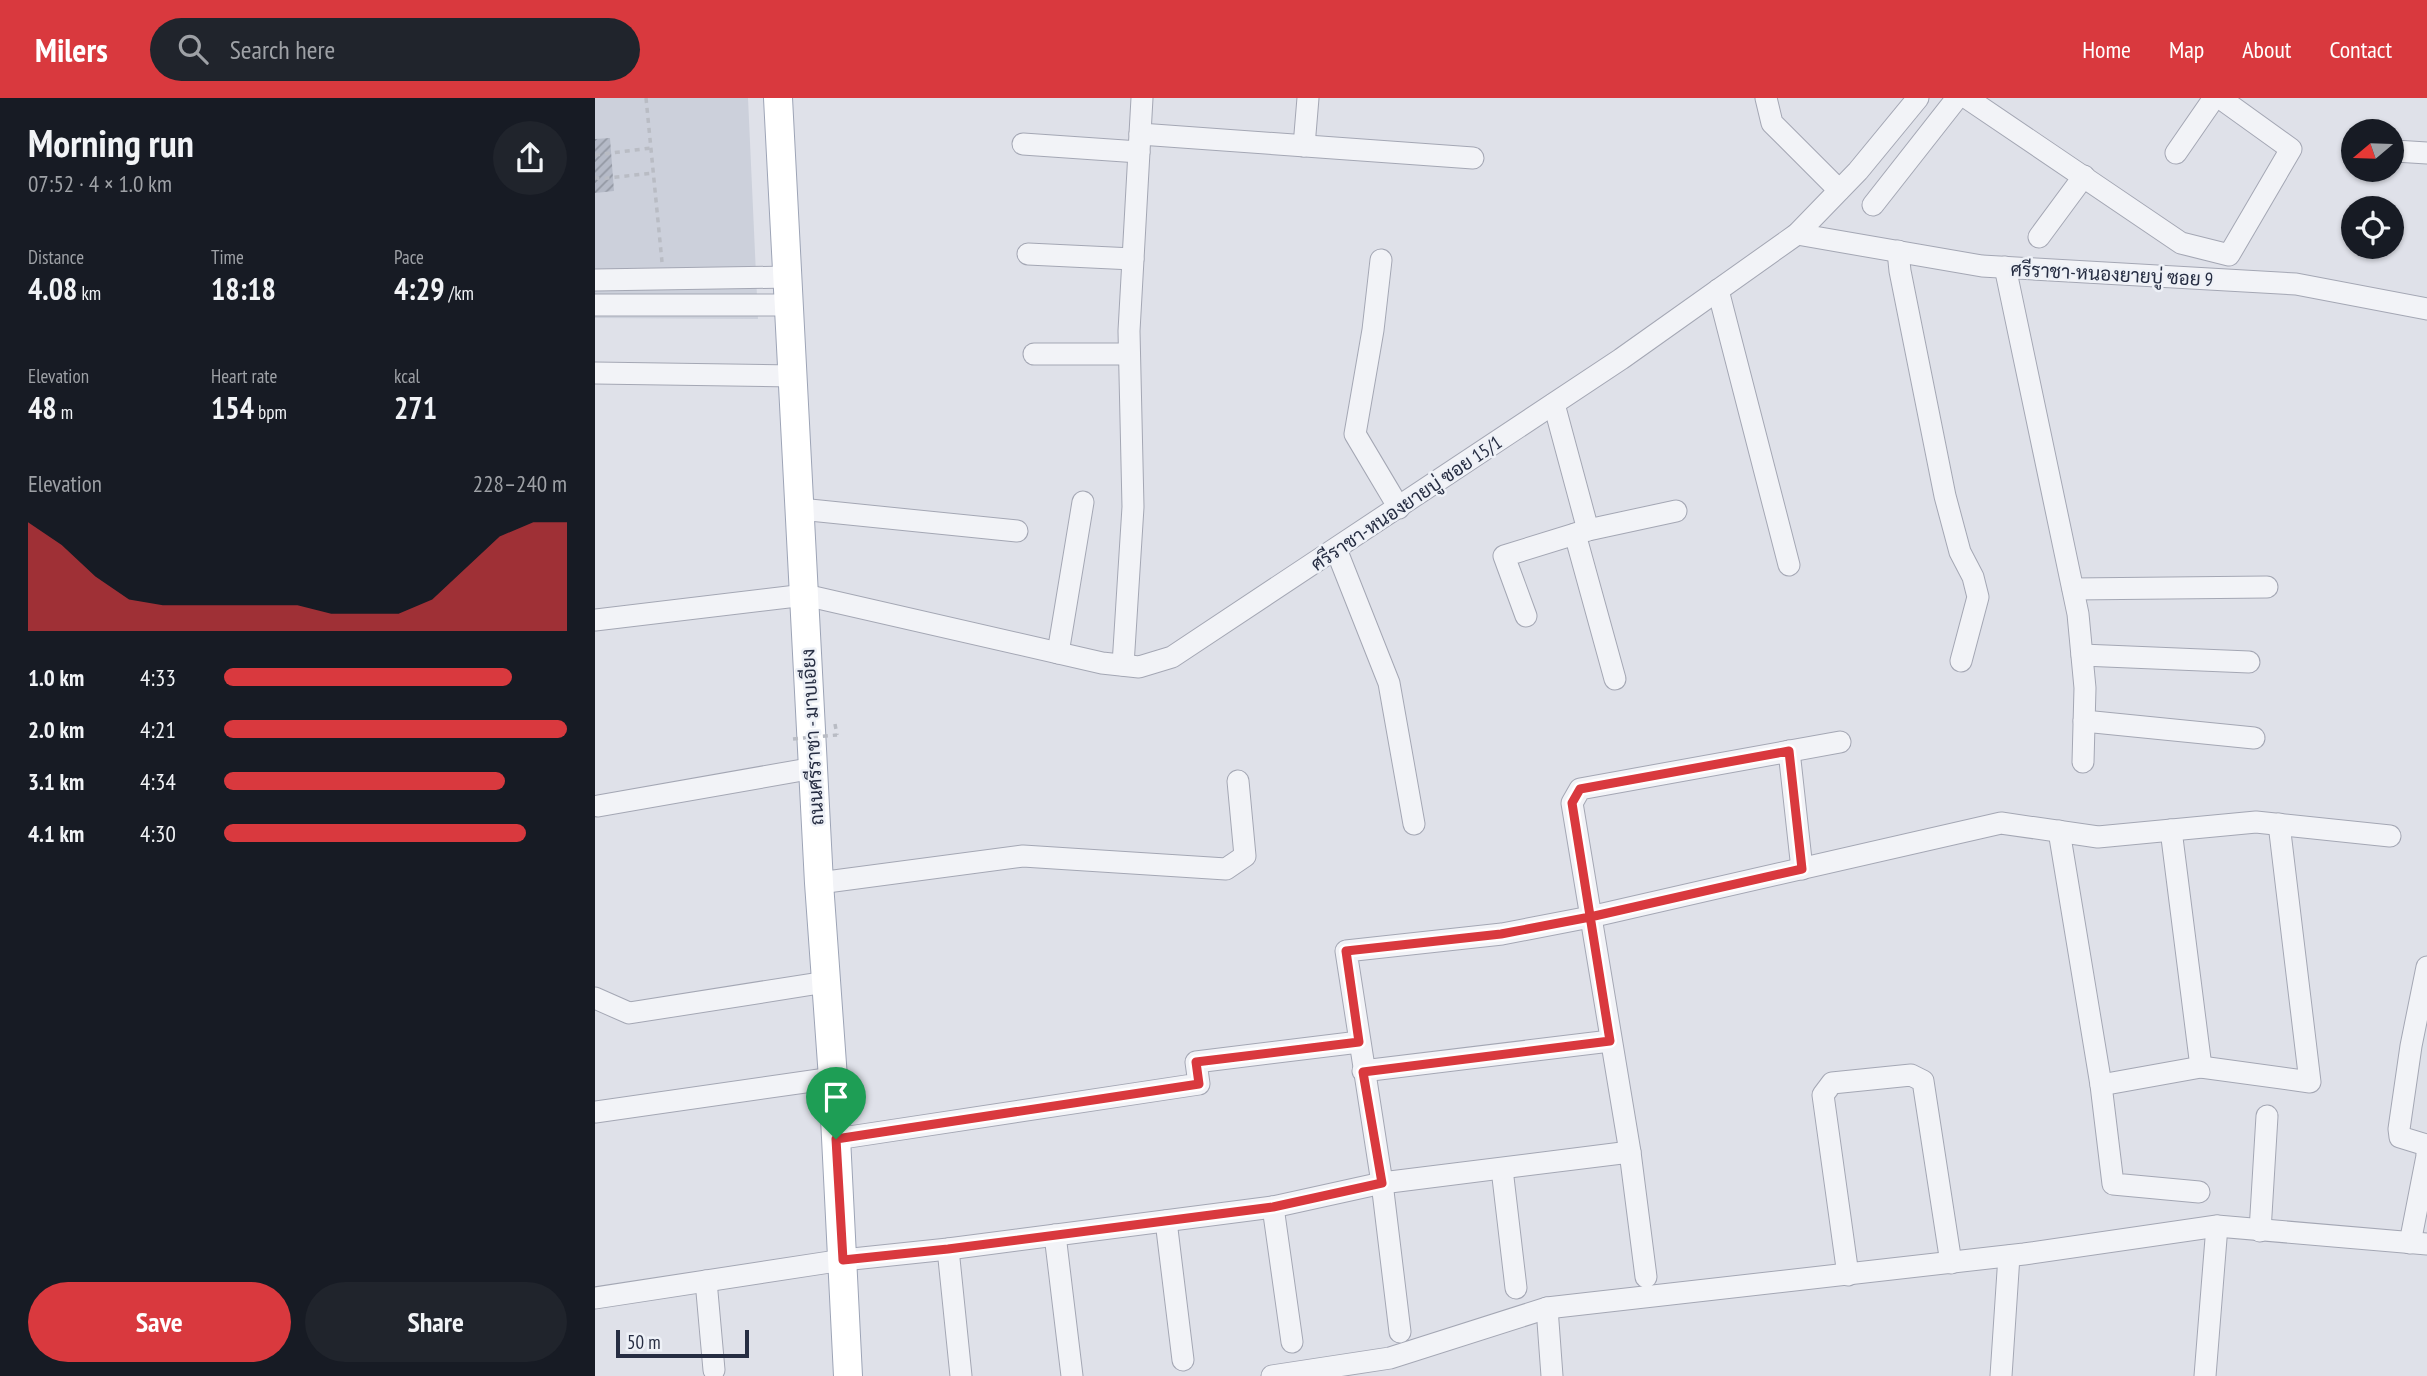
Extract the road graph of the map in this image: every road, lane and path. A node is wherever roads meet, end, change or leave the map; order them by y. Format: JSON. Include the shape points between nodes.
{"nodes":[{"id":1,"x":646,"y":98,"type":"edge"},
{"id":2,"x":778,"y":98,"type":"edge"},
{"id":3,"x":1142,"y":98,"type":"edge"},
{"id":4,"x":1308,"y":98,"type":"edge"},
{"id":5,"x":1766,"y":98,"type":"edge"},
{"id":6,"x":1918,"y":98,"type":"edge"},
{"id":7,"x":1957,"y":98,"type":"edge"},
{"id":8,"x":1967,"y":98,"type":"edge"},
{"id":9,"x":2214,"y":98,"type":"edge"},
{"id":10,"x":2220,"y":98,"type":"edge"},
{"id":11,"x":1139,"y":143,"type":"junction"},
{"id":12,"x":1023,"y":144,"type":"dead end"},
{"id":13,"x":1304,"y":146,"type":"junction"},
{"id":14,"x":650,"y":148,"type":"junction"},
{"id":15,"x":2405,"y":152,"type":"edge"},
{"id":16,"x":2176,"y":153,"type":"dead end"},
{"id":17,"x":2427,"y":153,"type":"edge"},
{"id":18,"x":595,"y":155,"type":"edge"},
{"id":19,"x":1472,"y":158,"type":"dead end"},
{"id":20,"x":653,"y":173,"type":"junction"},
{"id":21,"x":2084,"y":176,"type":"junction"},
{"id":22,"x":595,"y":177,"type":"edge"},
{"id":23,"x":1839,"y":190,"type":"junction"},
{"id":24,"x":1873,"y":205,"type":"dead end"},
{"id":25,"x":1797,"y":234,"type":"junction"},
{"id":26,"x":2039,"y":237,"type":"dead end"},
{"id":27,"x":1898,"y":251,"type":"junction"},
{"id":28,"x":1028,"y":254,"type":"dead end"},
{"id":29,"x":1133,"y":259,"type":"junction"},
{"id":30,"x":1381,"y":260,"type":"dead end"},
{"id":31,"x":663,"y":265,"type":"dead end"},
{"id":32,"x":2005,"y":267,"type":"junction"},
{"id":33,"x":788,"y":277,"type":"junction"},
{"id":34,"x":595,"y":280,"type":"edge"},
{"id":35,"x":1718,"y":290,"type":"junction"},
{"id":36,"x":595,"y":305,"type":"edge"},
{"id":37,"x":789,"y":305,"type":"junction"},
{"id":38,"x":2427,"y":309,"type":"edge"},
{"id":39,"x":1034,"y":354,"type":"dead end"},
{"id":40,"x":1129,"y":354,"type":"junction"},
{"id":41,"x":595,"y":373,"type":"edge"},
{"id":42,"x":793,"y":376,"type":"junction"},
{"id":43,"x":1554,"y":404,"type":"junction"},
{"id":44,"x":1083,"y":502,"type":"dead end"},
{"id":45,"x":1399,"y":508,"type":"junction"},
{"id":46,"x":800,"y":509,"type":"junction"},
{"id":47,"x":1675,"y":511,"type":"dead end"},
{"id":48,"x":1017,"y":531,"type":"dead end"},
{"id":49,"x":1581,"y":532,"type":"junction"},
{"id":50,"x":1336,"y":550,"type":"junction"},
{"id":51,"x":1789,"y":565,"type":"dead end"},
{"id":52,"x":2267,"y":587,"type":"dead end"},
{"id":53,"x":2073,"y":589,"type":"junction"},
{"id":54,"x":805,"y":595,"type":"junction"},
{"id":55,"x":1526,"y":616,"type":"dead end"},
{"id":56,"x":595,"y":620,"type":"edge"},
{"id":57,"x":1058,"y":653,"type":"junction"},
{"id":58,"x":2082,"y":655,"type":"junction"},
{"id":59,"x":1961,"y":660,"type":"dead end"},
{"id":60,"x":2249,"y":662,"type":"dead end"},
{"id":61,"x":1123,"y":665,"type":"junction"},
{"id":62,"x":1615,"y":679,"type":"dead end"},
{"id":63,"x":2084,"y":721,"type":"junction"},
{"id":64,"x":837,"y":735,"type":"dead end"},
{"id":65,"x":793,"y":738,"type":"dead end"},
{"id":66,"x":2254,"y":738,"type":"dead end"},
{"id":67,"x":1840,"y":742,"type":"dead end"},
{"id":68,"x":1789,"y":751,"type":"junction"},
{"id":69,"x":2083,"y":762,"type":"dead end"},
{"id":70,"x":814,"y":768,"type":"junction"},
{"id":71,"x":1238,"y":781,"type":"dead end"},
{"id":72,"x":599,"y":806,"type":"dead end"},
{"id":73,"x":1414,"y":824,"type":"dead end"},
{"id":74,"x":2279,"y":824,"type":"junction"},
{"id":75,"x":2171,"y":830,"type":"junction"},
{"id":76,"x":2059,"y":831,"type":"junction"},
{"id":77,"x":2390,"y":836,"type":"dead end"},
{"id":78,"x":1802,"y":869,"type":"junction"},
{"id":79,"x":819,"y":883,"type":"junction"},
{"id":80,"x":1590,"y":917,"type":"junction"},
{"id":81,"x":2427,"y":967,"type":"edge"},
{"id":82,"x":826,"y":982,"type":"junction"},
{"id":83,"x":595,"y":998,"type":"edge"},
{"id":84,"x":1610,"y":1041,"type":"junction"},
{"id":85,"x":1359,"y":1042,"type":"junction"},
{"id":86,"x":2201,"y":1067,"type":"junction"},
{"id":87,"x":1363,"y":1072,"type":"junction"},
{"id":88,"x":833,"y":1078,"type":"junction"},
{"id":89,"x":2102,"y":1085,"type":"junction"},
{"id":90,"x":595,"y":1112,"type":"edge"},
{"id":91,"x":2267,"y":1116,"type":"dead end"},
{"id":92,"x":836,"y":1139,"type":"junction"},
{"id":93,"x":1630,"y":1152,"type":"junction"},
{"id":94,"x":2427,"y":1154,"type":"edge"},
{"id":95,"x":1502,"y":1169,"type":"junction"},
{"id":96,"x":1382,"y":1183,"type":"junction"},
{"id":97,"x":2199,"y":1192,"type":"dead end"},
{"id":98,"x":1273,"y":1207,"type":"junction"},
{"id":99,"x":1166,"y":1221,"type":"junction"},
{"id":100,"x":2217,"y":1226,"type":"junction"},
{"id":101,"x":2260,"y":1231,"type":"junction"},
{"id":102,"x":1055,"y":1235,"type":"junction"},
{"id":103,"x":2419,"y":1243,"type":"edge"},
{"id":104,"x":948,"y":1249,"type":"junction"},
{"id":105,"x":2009,"y":1256,"type":"junction"},
{"id":106,"x":843,"y":1260,"type":"junction"},
{"id":107,"x":1951,"y":1263,"type":"junction"},
{"id":108,"x":1848,"y":1275,"type":"junction"},
{"id":109,"x":1646,"y":1277,"type":"dead end"},
{"id":110,"x":706,"y":1281,"type":"junction"},
{"id":111,"x":1516,"y":1287,"type":"dead end"},
{"id":112,"x":595,"y":1298,"type":"edge"},
{"id":113,"x":1547,"y":1308,"type":"junction"},
{"id":114,"x":1400,"y":1332,"type":"dead end"},
{"id":115,"x":1292,"y":1342,"type":"dead end"},
{"id":116,"x":1183,"y":1360,"type":"dead end"},
{"id":117,"x":715,"y":1370,"type":"dead end"},
{"id":118,"x":1319,"y":1373,"type":"edge"},
{"id":119,"x":848,"y":1376,"type":"edge"},
{"id":120,"x":961,"y":1376,"type":"edge"},
{"id":121,"x":1072,"y":1376,"type":"edge"},
{"id":122,"x":1272,"y":1376,"type":"edge"},
{"id":123,"x":1552,"y":1376,"type":"edge"},
{"id":124,"x":2001,"y":1376,"type":"edge"},
{"id":125,"x":2205,"y":1376,"type":"edge"}],
"edges":[{"from":1,"to":14,"type":"path"},
{"from":2,"to":33,"type":"main road","name":"ถนนศรีราชา - มาบเอียง"},
{"from":3,"to":11,"type":"street"},
{"from":4,"to":13,"type":"street"},
{"from":5,"to":23,"type":"street","via":[[1772,123]]},
{"from":6,"to":23,"type":"street","name":"ศรีราชา-หนองยายบู่ ซอย 15/1"},
{"from":7,"to":24,"type":"street"},
{"from":8,"to":21,"type":"street"},
{"from":9,"to":16,"type":"street"},
{"from":10,"to":21,"type":"street","via":[[2291,149],[2228,255],[2181,243]]},
{"from":11,"to":12,"type":"street"},
{"from":11,"to":13,"type":"street"},
{"from":11,"to":29,"type":"street"},
{"from":13,"to":19,"type":"street"},
{"from":14,"to":18,"type":"path"},
{"from":14,"to":20,"type":"path"},
{"from":15,"to":17,"type":"street"},
{"from":20,"to":22,"type":"path"},
{"from":20,"to":31,"type":"path"},
{"from":21,"to":26,"type":"street"},
{"from":23,"to":25,"type":"street","name":"ศรีราชา-หนองยายบู่ ซอย 15/1"},
{"from":25,"to":27,"type":"street","name":"ศรีราชา-หนองยายบู่ ซอย 9"},
{"from":25,"to":35,"type":"street","name":"ศรีราชา-หนองยายบู่ ซอย 15/1"},
{"from":27,"to":32,"type":"street","name":"ศรีราชา-หนองยายบู่ ซอย 9"},
{"from":27,"to":59,"type":"street","via":[[1945,496],[1978,597]]},
{"from":28,"to":29,"type":"street"},
{"from":29,"to":40,"type":"street"},
{"from":30,"to":45,"type":"street","via":[[1355,433]]},
{"from":32,"to":38,"type":"street","name":"ศรีราชา-หนองยายบู่ ซอย 9","via":[[2295,284]]},
{"from":32,"to":53,"type":"street"},
{"from":33,"to":34,"type":"street"},
{"from":33,"to":37,"type":"main road","name":"ถนนศรีราชา - มาบเอียง"},
{"from":35,"to":43,"type":"street","name":"ศรีราชา-หนองยายบู่ ซอย 15/1"},
{"from":35,"to":51,"type":"street"},
{"from":36,"to":37,"type":"street"},
{"from":37,"to":42,"type":"main road","name":"ถนนศรีราชา - มาบเอียง"},
{"from":39,"to":40,"type":"street"},
{"from":40,"to":61,"type":"street","via":[[1133,507]]},
{"from":41,"to":42,"type":"street"},
{"from":42,"to":46,"type":"main road","name":"ถนนศรีราชา - มาบเอียง"},
{"from":43,"to":45,"type":"street","name":"ศรีราชา-หนองยายบู่ ซอย 15/1"},
{"from":43,"to":49,"type":"street"},
{"from":44,"to":57,"type":"street"},
{"from":45,"to":50,"type":"street","name":"ศรีราชา-หนองยายบู่ ซอย 15/1"},
{"from":46,"to":48,"type":"street"},
{"from":46,"to":54,"type":"main road","name":"ถนนศรีราชา - มาบเอียง"},
{"from":47,"to":49,"type":"street"},
{"from":49,"to":55,"type":"street","via":[[1504,556]]},
{"from":49,"to":62,"type":"street"},
{"from":50,"to":61,"type":"street","name":"ศรีราชา-หนองยายบู่ ซอย 15/1","via":[[1172,657],[1139,667]]},
{"from":50,"to":73,"type":"street","via":[[1389,683]]},
{"from":52,"to":53,"type":"street"},
{"from":53,"to":58,"type":"street"},
{"from":54,"to":56,"type":"street","name":"ศรีราชา-หนองยายบู่ ซอย 15/1"},
{"from":54,"to":57,"type":"street","name":"ศรีราชา-หนองยายบู่ ซอย 15/1"},
{"from":54,"to":70,"type":"main road","name":"ถนนศรีราชา - มาบเอียง"},
{"from":57,"to":61,"type":"street","name":"ศรีราชา-หนองยายบู่ ซอย 15/1"},
{"from":58,"to":60,"type":"street"},
{"from":58,"to":63,"type":"street"},
{"from":63,"to":66,"type":"street"},
{"from":63,"to":69,"type":"street"},
{"from":64,"to":65,"type":"path","bridge":true},
{"from":67,"to":68,"type":"street"},
{"from":68,"to":78,"type":"street"},
{"from":68,"to":80,"type":"street","via":[[1580,789],[1572,803]]},
{"from":70,"to":72,"type":"street"},
{"from":70,"to":79,"type":"main road","name":"ถนนศรีราชา - มาบเอียง"},
{"from":71,"to":79,"type":"street","via":[[1245,856],[1226,869],[1023,856]]},
{"from":74,"to":75,"type":"street"},
{"from":74,"to":77,"type":"street"},
{"from":74,"to":86,"type":"street","via":[[2310,1082]]},
{"from":75,"to":76,"type":"street","via":[[2098,837]]},
{"from":75,"to":86,"type":"street"},
{"from":76,"to":78,"type":"street","via":[[2001,823]]},
{"from":76,"to":89,"type":"street"},
{"from":78,"to":80,"type":"street"},
{"from":79,"to":82,"type":"main road","name":"ถนนศรีราชา - มาบเอียง"},
{"from":80,"to":84,"type":"street"},
{"from":80,"to":85,"type":"street","via":[[1501,934],[1346,951]]},
{"from":81,"to":94,"type":"street","via":[[2399,1129],[2400,1137],[2426,1145]]},
{"from":82,"to":83,"type":"street","via":[[629,1013]]},
{"from":82,"to":88,"type":"main road","name":"ถนนศรีราชา - มาบเอียง"},
{"from":84,"to":87,"type":"street"},
{"from":84,"to":93,"type":"street"},
{"from":85,"to":87,"type":"street"},
{"from":85,"to":92,"type":"street","via":[[1196,1062],[1199,1084]]},
{"from":86,"to":89,"type":"street"},
{"from":87,"to":96,"type":"street"},
{"from":88,"to":90,"type":"street"},
{"from":88,"to":92,"type":"main road","name":"ถนนศรีราชา - มาบเอียง"},
{"from":89,"to":97,"type":"street","via":[[2113,1184]]},
{"from":91,"to":101,"type":"street"},
{"from":92,"to":106,"type":"main road","name":"ถนนศรีราชา - มาบเอียง"},
{"from":93,"to":95,"type":"street"},
{"from":93,"to":109,"type":"street"},
{"from":94,"to":103,"type":"street"},
{"from":95,"to":96,"type":"street"},
{"from":95,"to":111,"type":"street"},
{"from":96,"to":98,"type":"street"},
{"from":96,"to":114,"type":"street"},
{"from":98,"to":99,"type":"street"},
{"from":98,"to":115,"type":"street"},
{"from":99,"to":102,"type":"street"},
{"from":99,"to":116,"type":"street"},
{"from":100,"to":101,"type":"street"},
{"from":100,"to":105,"type":"street"},
{"from":100,"to":125,"type":"street"},
{"from":101,"to":103,"type":"street"},
{"from":102,"to":104,"type":"street"},
{"from":102,"to":121,"type":"street"},
{"from":104,"to":106,"type":"street"},
{"from":104,"to":120,"type":"street"},
{"from":105,"to":107,"type":"street"},
{"from":105,"to":124,"type":"street"},
{"from":106,"to":110,"type":"street"},
{"from":106,"to":119,"type":"main road","name":"ถนนศรีราชา - มาบเอียง"},
{"from":107,"to":108,"type":"street"},
{"from":107,"to":108,"type":"street","via":[[1923,1081],[1911,1075],[1832,1083],[1823,1094]]},
{"from":108,"to":113,"type":"street"},
{"from":110,"to":112,"type":"street"},
{"from":110,"to":117,"type":"street"},
{"from":113,"to":118,"type":"street","via":[[1390,1358]]},
{"from":113,"to":123,"type":"street"},
{"from":118,"to":122,"type":"street"}]}
